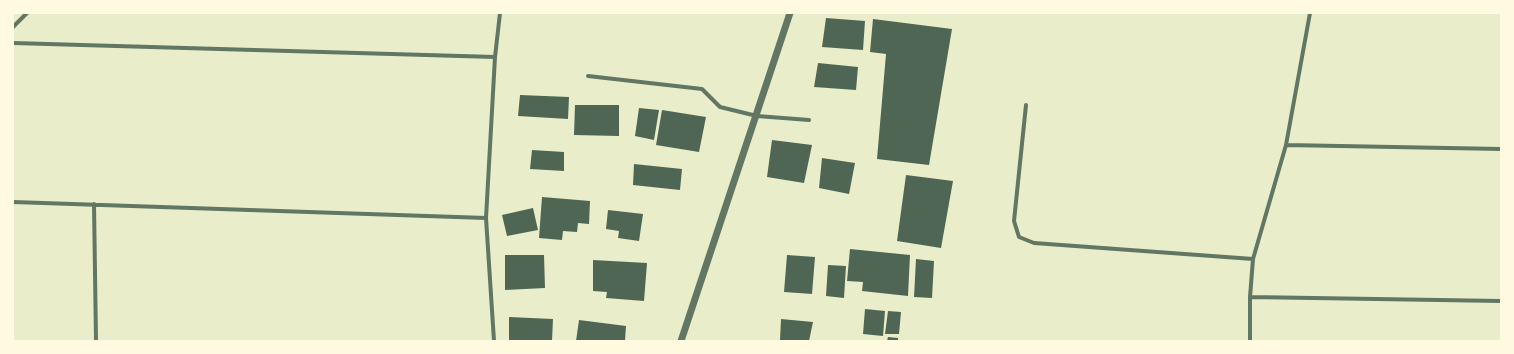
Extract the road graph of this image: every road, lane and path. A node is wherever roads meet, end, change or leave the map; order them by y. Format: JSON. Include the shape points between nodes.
{"nodes":[{"id":1,"x":27,"y":13,"type":"edge"},
{"id":2,"x":500,"y":13,"type":"edge"},
{"id":3,"x":790,"y":13,"type":"edge"},
{"id":4,"x":1310,"y":13,"type":"edge"},
{"id":5,"x":13,"y":28,"type":"edge"},
{"id":6,"x":13,"y":43,"type":"edge"},
{"id":7,"x":495,"y":57,"type":"junction"},
{"id":8,"x":588,"y":76,"type":"dead end"},
{"id":9,"x":1026,"y":104,"type":"dead end"},
{"id":10,"x":757,"y":116,"type":"junction"},
{"id":11,"x":809,"y":120,"type":"dead end"},
{"id":12,"x":1286,"y":145,"type":"junction"},
{"id":13,"x":1501,"y":149,"type":"edge"},
{"id":14,"x":13,"y":202,"type":"edge"},
{"id":15,"x":94,"y":204,"type":"junction"},
{"id":16,"x":486,"y":218,"type":"junction"},
{"id":17,"x":1253,"y":259,"type":"junction"},
{"id":18,"x":1250,"y":297,"type":"junction"},
{"id":19,"x":1501,"y":301,"type":"edge"},
{"id":20,"x":96,"y":341,"type":"edge"},
{"id":21,"x":494,"y":341,"type":"edge"},
{"id":22,"x":681,"y":341,"type":"edge"},
{"id":23,"x":1250,"y":341,"type":"edge"}],
"edges":[{"from":1,"to":5,"type":"street"},
{"from":2,"to":7,"type":"street"},
{"from":3,"to":10,"type":"street"},
{"from":4,"to":12,"type":"street"},
{"from":6,"to":7,"type":"street"},
{"from":7,"to":16,"type":"street"},
{"from":8,"to":10,"type":"street","via":[[702,89],[720,107]]},
{"from":9,"to":17,"type":"street","via":[[1014,221],[1019,237],[1034,243]]},
{"from":10,"to":11,"type":"street"},
{"from":10,"to":22,"type":"street"},
{"from":12,"to":13,"type":"street"},
{"from":12,"to":17,"type":"street"},
{"from":14,"to":15,"type":"street"},
{"from":15,"to":16,"type":"street"},
{"from":15,"to":20,"type":"street"},
{"from":16,"to":21,"type":"street"},
{"from":17,"to":18,"type":"street"},
{"from":18,"to":19,"type":"street"},
{"from":18,"to":23,"type":"street"}]}
